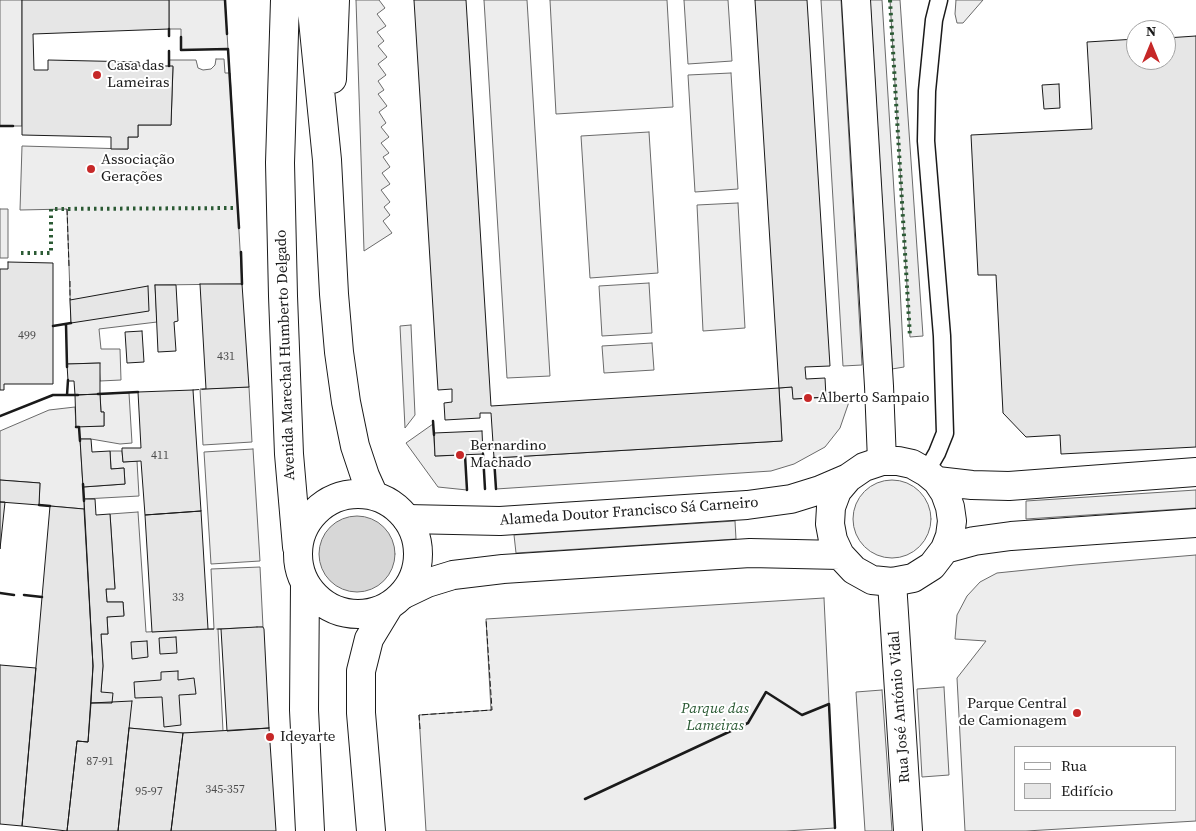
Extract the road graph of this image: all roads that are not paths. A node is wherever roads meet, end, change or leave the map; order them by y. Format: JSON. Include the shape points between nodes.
{"nodes":[{"id":1,"x":266,"y":0,"type":"edge"},
{"id":2,"x":285,"y":0,"type":"edge"},
{"id":3,"x":311,"y":0,"type":"edge"},
{"id":4,"x":335,"y":0,"type":"edge"},
{"id":5,"x":856,"y":0,"type":"edge"},
{"id":6,"x":939,"y":0,"type":"edge"},
{"id":7,"x":327,"y":160,"type":"junction"},
{"id":8,"x":280,"y":163,"type":"junction"},
{"id":9,"x":882,"y":461,"type":"junction"},
{"id":10,"x":1196,"y":472,"type":"edge"},
{"id":11,"x":931,"y":477,"type":"junction"},
{"id":12,"x":848,"y":478,"type":"junction"},
{"id":13,"x":374,"y":496,"type":"junction"},
{"id":14,"x":407,"y":519,"type":"junction"},
{"id":15,"x":1196,"y":523,"type":"edge"},
{"id":16,"x":297,"y":547,"type":"junction"},
{"id":17,"x":945,"y":549,"type":"junction"},
{"id":18,"x":840,"y":556,"type":"junction"},
{"id":19,"x":892,"y":582,"type":"junction"},
{"id":20,"x":305,"y":584,"type":"junction"},
{"id":21,"x":396,"y":600,"type":"junction"},
{"id":22,"x":310,"y":831,"type":"edge"},
{"id":23,"x":371,"y":831,"type":"edge"},
{"id":24,"x":908,"y":831,"type":"edge"}],
"edges":[{"from":1,"to":8,"type":"street","name":"Avenida Marechal Humberto Delgado"},
{"from":2,"to":8,"type":"street","name":"Avenida Marechal Humberto Delgado"},
{"from":3,"to":7,"type":"street"},
{"from":4,"to":7,"type":"street"},
{"from":5,"to":9,"type":"street"},
{"from":6,"to":11,"type":"lane","via":[[927,92],[926,141],[942,336],[945,433]]},
{"from":7,"to":13,"type":"street","via":[[339,352],[355,446]]},
{"from":8,"to":16,"type":"street","name":"Avenida Marechal Humberto Delgado","via":[[289,444]]},
{"from":9,"to":11,"type":"street","name":"Alameda Doutor Francisco Sá Carneiro","via":[[905,463]]},
{"from":9,"to":12,"type":"street","name":"Alameda Doutor Francisco Sá Carneiro","via":[[864,467]]},
{"from":10,"to":11,"type":"street","name":"Alameda Doutor Francisco Sá Carneiro","via":[[1009,486],[972,485]]},
{"from":11,"to":17,"type":"street","name":"Alameda Doutor Francisco Sá Carneiro","via":[[945,493],[950,507],[952,521]]},
{"from":12,"to":14,"type":"street","name":"Alameda Doutor Francisco Sá Carneiro","via":[[791,499],[747,506],[500,520]]},
{"from":12,"to":18,"type":"street","name":"Alameda Doutor Francisco Sá Carneiro","via":[[837,491],[831,507],[830,524]]},
{"from":13,"to":14,"type":"street","via":[[392,504]]},
{"from":13,"to":16,"type":"street","via":[[353,494],[333,499],[316,511],[303,527]]},
{"from":14,"to":21,"type":"street","via":[[416,537],[418,557],[414,577]]},
{"from":15,"to":17,"type":"street","via":[[1012,536]]},
{"from":16,"to":20,"type":"street","via":[[298,566]]},
{"from":17,"to":19,"type":"street","name":"Alameda Doutor Francisco Sá Carneiro","via":[[932,566],[914,578]]},
{"from":18,"to":19,"type":"street","name":"Alameda Doutor Francisco Sá Carneiro","via":[[854,570],[872,580]]},
{"from":18,"to":21,"type":"street","via":[[750,553],[503,569],[453,575],[427,583]]},
{"from":19,"to":24,"type":"street","name":"Rua José António Vidal"},
{"from":20,"to":21,"type":"street","via":[[317,599],[333,609],[351,614],[371,613]]},
{"from":20,"to":22,"type":"street","via":[[304,710]]},
{"from":21,"to":23,"type":"street","via":[[369,639],[361,671],[361,713]]}]}
